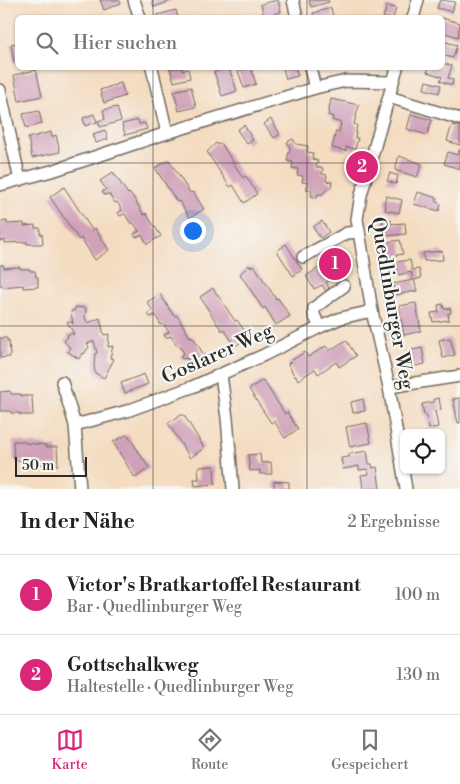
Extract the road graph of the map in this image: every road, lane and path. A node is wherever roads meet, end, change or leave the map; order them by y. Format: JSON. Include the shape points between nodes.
{"nodes":[{"id":1,"x":134,"y":0,"type":"edge"},
{"id":2,"x":293,"y":0,"type":"edge"},
{"id":3,"x":418,"y":0,"type":"edge"},
{"id":4,"x":139,"y":15,"type":"edge"},
{"id":5,"x":296,"y":15,"type":"edge"},
{"id":6,"x":414,"y":15,"type":"edge"},
{"id":7,"x":152,"y":70,"type":"edge"},
{"id":8,"x":310,"y":70,"type":"edge"},
{"id":9,"x":396,"y":70,"type":"edge"},
{"id":10,"x":392,"y":82,"type":"junction"},
{"id":11,"x":315,"y":88,"type":"junction"},
{"id":12,"x":0,"y":90,"type":"edge"},
{"id":13,"x":388,"y":97,"type":"junction"},
{"id":14,"x":460,"y":119,"type":"edge"},
{"id":15,"x":167,"y":133,"type":"junction"},
{"id":16,"x":20,"y":180,"type":"junction"},
{"id":17,"x":0,"y":185,"type":"edge"},
{"id":18,"x":359,"y":232,"type":"junction"},
{"id":19,"x":303,"y":257,"type":"dead end"},
{"id":20,"x":344,"y":286,"type":"dead end"},
{"id":21,"x":372,"y":311,"type":"junction"},
{"id":22,"x":320,"y":327,"type":"junction"},
{"id":23,"x":221,"y":375,"type":"junction"},
{"id":24,"x":460,"y":376,"type":"edge"},
{"id":25,"x":62,"y":382,"type":"dead end"},
{"id":26,"x":389,"y":387,"type":"junction"},
{"id":27,"x":75,"y":425,"type":"junction"},
{"id":28,"x":80,"y":489,"type":"edge"},
{"id":29,"x":234,"y":489,"type":"edge"},
{"id":30,"x":406,"y":489,"type":"edge"}],
"edges":[{"from":1,"to":4,"type":"street"},
{"from":2,"to":5,"type":"street"},
{"from":3,"to":6,"type":"street"},
{"from":7,"to":15,"type":"street"},
{"from":8,"to":11,"type":"street"},
{"from":9,"to":10,"type":"street","name":"Quedlinburger Weg"},
{"from":10,"to":11,"type":"street","via":[[346,81]]},
{"from":10,"to":13,"type":"street","name":"Quedlinburger Weg"},
{"from":11,"to":15,"type":"street"},
{"from":12,"to":16,"type":"street"},
{"from":13,"to":14,"type":"street"},
{"from":13,"to":18,"type":"street","name":"Quedlinburger Weg","via":[[361,195],[357,219]]},
{"from":15,"to":16,"type":"street"},
{"from":16,"to":17,"type":"street"},
{"from":18,"to":19,"type":"street","via":[[347,233]]},
{"from":18,"to":21,"type":"street","name":"Quedlinburger Weg"},
{"from":20,"to":22,"type":"street","via":[[314,308]]},
{"from":21,"to":22,"type":"street","name":"Goslarer Weg"},
{"from":21,"to":26,"type":"street","name":"Quedlinburger Weg"},
{"from":22,"to":23,"type":"street","name":"Goslarer Weg"},
{"from":23,"to":27,"type":"street","name":"Goslarer Weg","via":[[127,411]]},
{"from":23,"to":29,"type":"street"},
{"from":24,"to":26,"type":"street"},
{"from":25,"to":27,"type":"street"},
{"from":26,"to":30,"type":"street","name":"Quedlinburger Weg"},
{"from":27,"to":28,"type":"street"}]}
